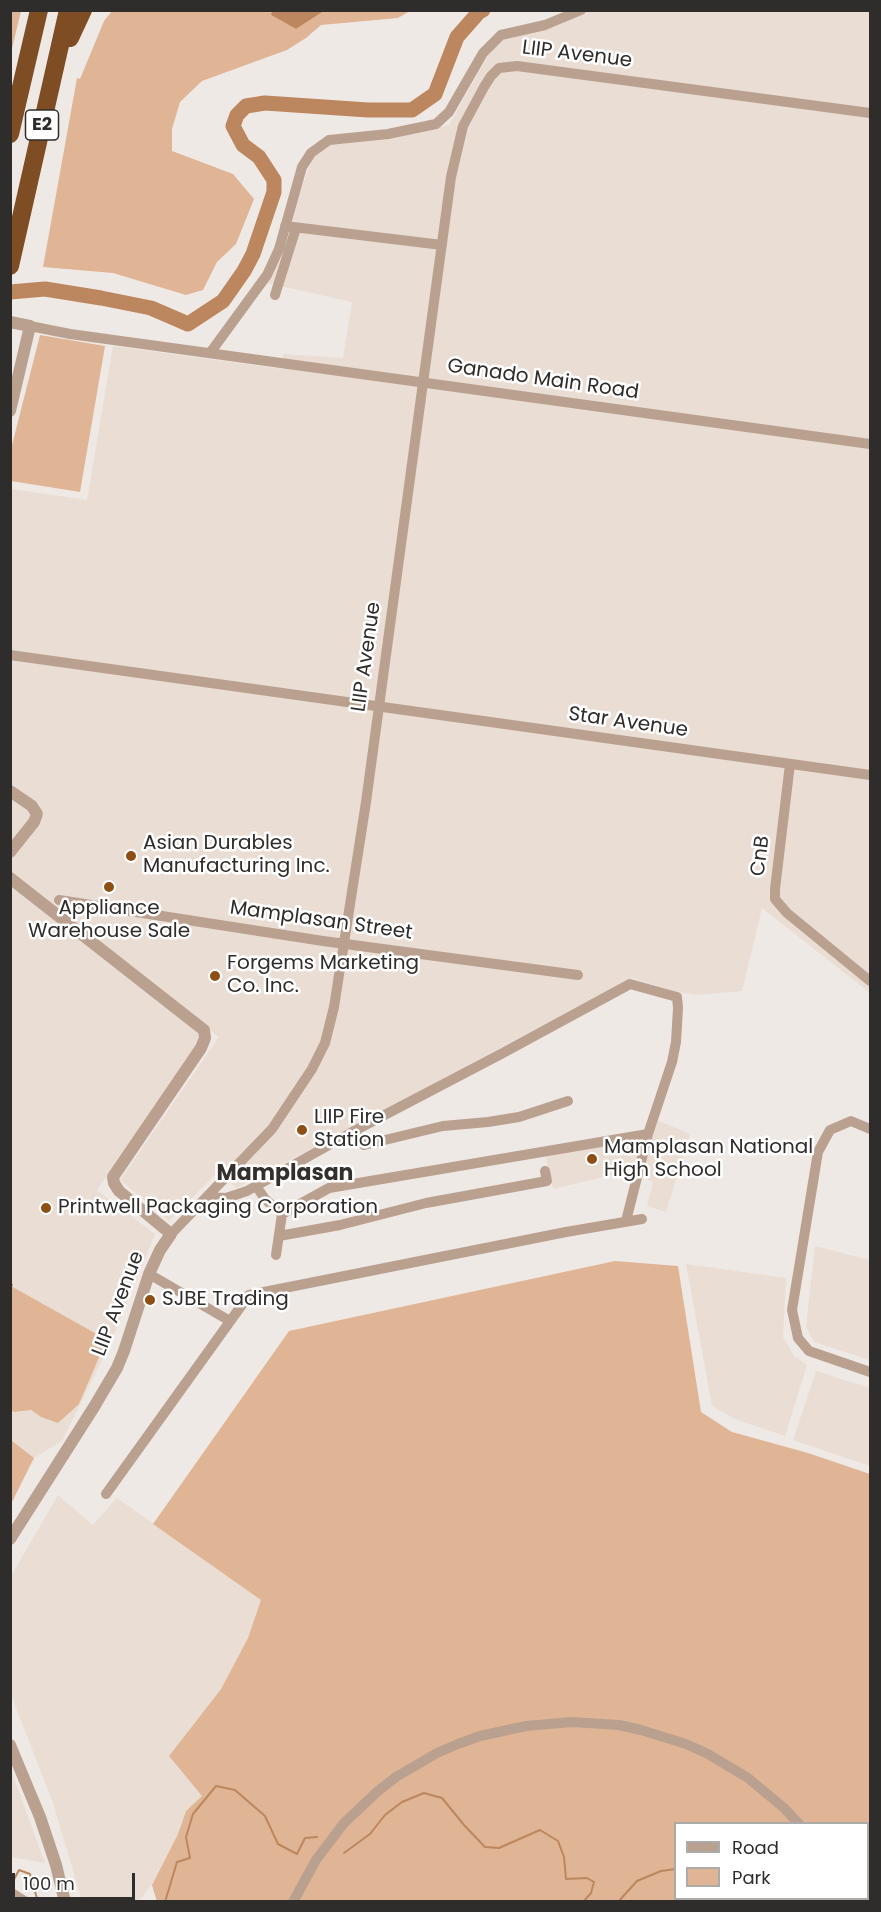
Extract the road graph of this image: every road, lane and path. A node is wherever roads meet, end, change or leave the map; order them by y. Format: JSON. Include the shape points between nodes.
{"nodes":[{"id":1,"x":39,"y":10,"type":"edge"},
{"id":2,"x":68,"y":10,"type":"edge"},
{"id":3,"x":83,"y":10,"type":"edge"},
{"id":4,"x":581,"y":10,"type":"edge"},
{"id":5,"x":53,"y":78,"type":"junction"},
{"id":6,"x":870,"y":113,"type":"edge"},
{"id":7,"x":10,"y":134,"type":"edge"},
{"id":8,"x":290,"y":227,"type":"junction"},
{"id":9,"x":442,"y":245,"type":"junction"},
{"id":10,"x":10,"y":266,"type":"edge"},
{"id":11,"x":275,"y":295,"type":"dead end"},
{"id":12,"x":10,"y":322,"type":"edge"},
{"id":13,"x":30,"y":326,"type":"junction"},
{"id":14,"x":210,"y":353,"type":"junction"},
{"id":15,"x":424,"y":382,"type":"junction"},
{"id":16,"x":10,"y":411,"type":"edge"},
{"id":17,"x":870,"y":444,"type":"edge"},
{"id":18,"x":10,"y":655,"type":"edge"},
{"id":19,"x":380,"y":707,"type":"junction"},
{"id":20,"x":790,"y":764,"type":"junction"},
{"id":21,"x":870,"y":775,"type":"edge"},
{"id":22,"x":10,"y":790,"type":"edge"},
{"id":23,"x":10,"y":852,"type":"edge"},
{"id":24,"x":10,"y":878,"type":"edge"},
{"id":25,"x":59,"y":900,"type":"dead end"},
{"id":26,"x":345,"y":943,"type":"junction"},
{"id":27,"x":578,"y":975,"type":"dead end"},
{"id":28,"x":870,"y":981,"type":"edge"},
{"id":29,"x":568,"y":1101,"type":"dead end"},
{"id":30,"x":870,"y":1128,"type":"edge"},
{"id":31,"x":354,"y":1131,"type":"junction"},
{"id":32,"x":648,"y":1134,"type":"junction"},
{"id":33,"x":545,"y":1172,"type":"dead end"},
{"id":34,"x":256,"y":1186,"type":"junction"},
{"id":35,"x":207,"y":1197,"type":"junction"},
{"id":36,"x":282,"y":1214,"type":"junction"},
{"id":37,"x":642,"y":1219,"type":"dead end"},
{"id":38,"x":626,"y":1221,"type":"junction"},
{"id":39,"x":171,"y":1234,"type":"junction"},
{"id":40,"x":279,"y":1236,"type":"junction"},
{"id":41,"x":276,"y":1255,"type":"dead end"},
{"id":42,"x":149,"y":1274,"type":"junction"},
{"id":43,"x":230,"y":1321,"type":"junction"},
{"id":44,"x":870,"y":1372,"type":"edge"},
{"id":45,"x":106,"y":1494,"type":"dead end"},
{"id":46,"x":10,"y":1539,"type":"edge"},
{"id":47,"x":10,"y":1745,"type":"edge"},
{"id":48,"x":797,"y":1822,"type":"edge"},
{"id":49,"x":10,"y":1892,"type":"edge"},
{"id":50,"x":26,"y":1902,"type":"edge"},
{"id":51,"x":65,"y":1902,"type":"edge"},
{"id":52,"x":293,"y":1902,"type":"edge"}],
"edges":[{"from":1,"to":7,"type":"highway","number":"E2"},
{"from":2,"to":5,"type":"highway","number":"E2"},
{"from":3,"to":5,"type":"highway"},
{"from":4,"to":8,"type":"street","via":[[545,25],[501,35],[483,53],[449,112],[436,124],[329,140],[311,153],[302,167]]},
{"from":5,"to":10,"type":"highway","number":"E2"},
{"from":6,"to":9,"type":"street","name":"LIIP Avenue","via":[[517,66],[499,68],[463,126]]},
{"from":8,"to":9,"type":"street"},
{"from":8,"to":11,"type":"street"},
{"from":8,"to":14,"type":"street","via":[[267,275]]},
{"from":9,"to":15,"type":"street","name":"LIIP Avenue"},
{"from":12,"to":13,"type":"street"},
{"from":13,"to":14,"type":"street","name":"Ganado Main Road"},
{"from":13,"to":16,"type":"street"},
{"from":14,"to":15,"type":"street","name":"Ganado Main Road"},
{"from":15,"to":17,"type":"street","name":"Ganado Main Road"},
{"from":15,"to":19,"type":"street","name":"LIIP Avenue"},
{"from":18,"to":19,"type":"street","name":"Star Avenue"},
{"from":19,"to":20,"type":"street","name":"Star Avenue"},
{"from":19,"to":26,"type":"street","name":"LIIP Avenue"},
{"from":20,"to":21,"type":"street","name":"Star Avenue"},
{"from":20,"to":28,"type":"street","name":"CnB","via":[[776,902]]},
{"from":22,"to":23,"type":"street","via":[[37,814]]},
{"from":24,"to":39,"type":"street","via":[[204,1030],[203,1045],[113,1177],[119,1191]]},
{"from":25,"to":26,"type":"street","name":"Mamplasan Street"},
{"from":26,"to":27,"type":"street","name":"Mamplasan Street"},
{"from":26,"to":35,"type":"street","name":"LIIP Avenue","via":[[325,1043],[312,1069],[272,1129]]},
{"from":29,"to":31,"type":"street","via":[[519,1117],[443,1126],[364,1145]]},
{"from":30,"to":44,"type":"street","via":[[852,1121],[830,1130],[819,1152],[792,1310],[798,1338],[809,1351]]},
{"from":31,"to":32,"type":"street","via":[[630,984],[677,997],[672,1062]]},
{"from":31,"to":34,"type":"street"},
{"from":32,"to":36,"type":"street","via":[[329,1188]]},
{"from":32,"to":38,"type":"street"},
{"from":33,"to":40,"type":"street","via":[[547,1180]]},
{"from":34,"to":35,"type":"street","via":[[225,1198]]},
{"from":34,"to":36,"type":"street"},
{"from":35,"to":39,"type":"street","name":"LIIP Avenue"},
{"from":36,"to":40,"type":"street"},
{"from":37,"to":38,"type":"street"},
{"from":38,"to":43,"type":"street","via":[[249,1295]]},
{"from":39,"to":42,"type":"street","name":"LIIP Avenue"},
{"from":40,"to":41,"type":"street"},
{"from":42,"to":43,"type":"street"},
{"from":42,"to":46,"type":"street","name":"LIIP Avenue","via":[[117,1368]]},
{"from":43,"to":45,"type":"street"},
{"from":47,"to":51,"type":"street","via":[[47,1837]]},
{"from":48,"to":52,"type":"street","via":[[748,1778],[686,1744],[607,1724],[526,1726],[458,1744],[396,1777],[344,1823],[316,1860]]},
{"from":49,"to":50,"type":"street"}]}
